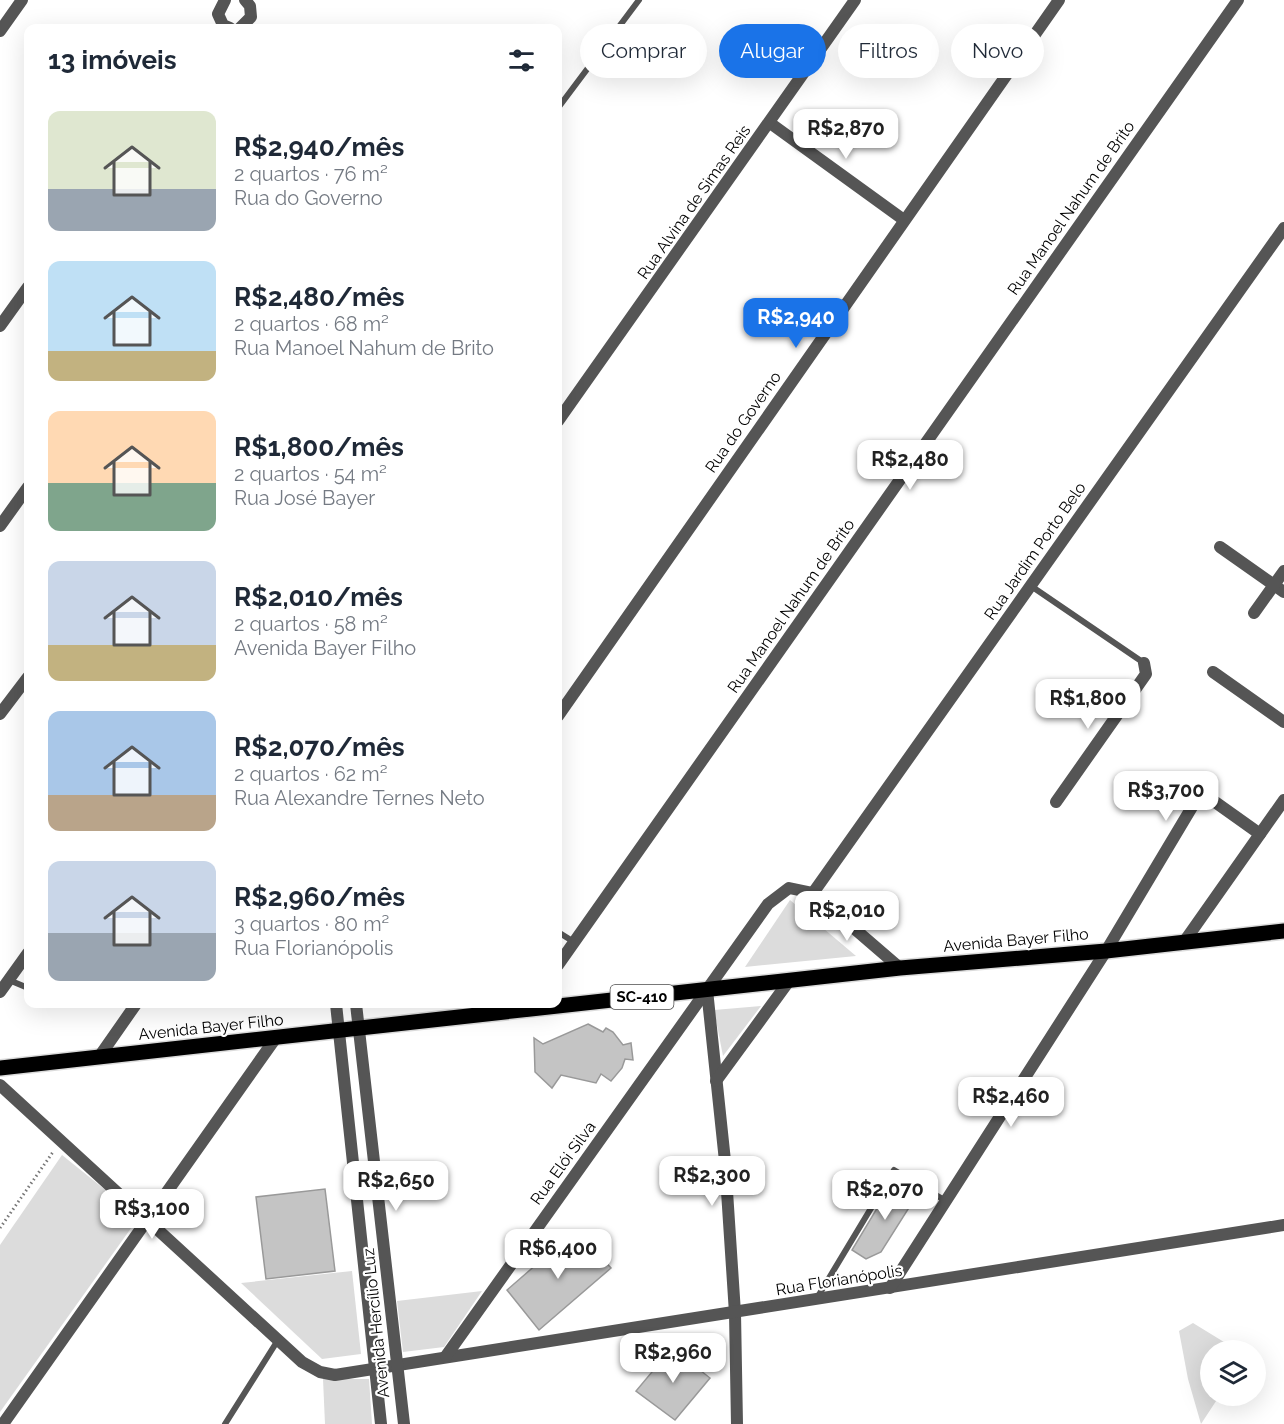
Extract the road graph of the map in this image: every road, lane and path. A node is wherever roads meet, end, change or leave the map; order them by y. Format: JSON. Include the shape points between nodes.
{"nodes":[{"id":1,"x":244,"y":0,"type":"edge"},
{"id":2,"x":639,"y":0,"type":"edge"},
{"id":3,"x":855,"y":0,"type":"edge"},
{"id":4,"x":1059,"y":0,"type":"edge"},
{"id":5,"x":1238,"y":0,"type":"edge"},
{"id":6,"x":222,"y":1,"type":"edge"},
{"id":7,"x":15,"y":2,"type":"edge"},
{"id":8,"x":224,"y":24,"type":"edge"},
{"id":9,"x":247,"y":24,"type":"edge"},
{"id":10,"x":0,"y":31,"type":"edge"},
{"id":11,"x":562,"y":103,"type":"edge"},
{"id":12,"x":770,"y":123,"type":"junction"},
{"id":13,"x":904,"y":220,"type":"junction"},
{"id":14,"x":1284,"y":228,"type":"edge"},
{"id":15,"x":24,"y":293,"type":"edge"},
{"id":16,"x":0,"y":327,"type":"edge"},
{"id":17,"x":562,"y":415,"type":"edge"},
{"id":18,"x":24,"y":493,"type":"edge"},
{"id":19,"x":0,"y":526,"type":"edge"},
{"id":20,"x":1220,"y":547,"type":"dead end"},
{"id":21,"x":1284,"y":571,"type":"edge"},
{"id":22,"x":1030,"y":585,"type":"junction"},
{"id":23,"x":1279,"y":588,"type":"edge"},
{"id":24,"x":1254,"y":614,"type":"dead end"},
{"id":25,"x":1144,"y":663,"type":"joint"},
{"id":26,"x":1213,"y":672,"type":"dead end"},
{"id":27,"x":24,"y":682,"type":"edge"},
{"id":28,"x":562,"y":710,"type":"edge"},
{"id":29,"x":0,"y":714,"type":"edge"},
{"id":30,"x":1284,"y":722,"type":"edge"},
{"id":31,"x":1284,"y":800,"type":"edge"},
{"id":32,"x":1056,"y":802,"type":"dead end"},
{"id":33,"x":1260,"y":834,"type":"junction"},
{"id":34,"x":813,"y":893,"type":"junction"},
{"id":35,"x":1284,"y":931,"type":"edge"},
{"id":36,"x":562,"y":934,"type":"edge"},
{"id":37,"x":574,"y":942,"type":"junction"},
{"id":38,"x":1184,"y":942,"type":"junction"},
{"id":39,"x":1106,"y":951,"type":"junction"},
{"id":40,"x":24,"y":959,"type":"edge"},
{"id":41,"x":562,"y":959,"type":"edge"},
{"id":42,"x":900,"y":968,"type":"junction"},
{"id":43,"x":9,"y":980,"type":"junction"},
{"id":44,"x":789,"y":981,"type":"junction"},
{"id":45,"x":24,"y":986,"type":"edge"},
{"id":46,"x":707,"y":990,"type":"junction"},
{"id":47,"x":0,"y":992,"type":"edge"},
{"id":48,"x":562,"y":1003,"type":"edge"},
{"id":49,"x":133,"y":1008,"type":"edge"},
{"id":50,"x":336,"y":1008,"type":"edge"},
{"id":51,"x":358,"y":1008,"type":"edge"},
{"id":52,"x":509,"y":1008,"type":"edge"},
{"id":53,"x":359,"y":1028,"type":"junction"},
{"id":54,"x":339,"y":1031,"type":"junction"},
{"id":55,"x":276,"y":1039,"type":"junction"},
{"id":56,"x":99,"y":1057,"type":"junction"},
{"id":57,"x":0,"y":1068,"type":"edge"},
{"id":58,"x":716,"y":1081,"type":"junction"},
{"id":59,"x":0,"y":1085,"type":"edge"},
{"id":60,"x":61,"y":1141,"type":"junction"},
{"id":61,"x":946,"y":1201,"type":"junction"},
{"id":62,"x":148,"y":1220,"type":"junction"},
{"id":63,"x":1284,"y":1225,"type":"edge"},
{"id":64,"x":0,"y":1228,"type":"edge"},
{"id":65,"x":890,"y":1288,"type":"junction"},
{"id":66,"x":816,"y":1299,"type":"junction"},
{"id":67,"x":735,"y":1313,"type":"junction"},
{"id":68,"x":278,"y":1340,"type":"junction"},
{"id":69,"x":446,"y":1356,"type":"junction"},
{"id":70,"x":398,"y":1364,"type":"junction"},
{"id":71,"x":375,"y":1368,"type":"junction"},
{"id":72,"x":3,"y":1424,"type":"edge"},
{"id":73,"x":225,"y":1424,"type":"edge"},
{"id":74,"x":381,"y":1424,"type":"edge"},
{"id":75,"x":404,"y":1424,"type":"edge"},
{"id":76,"x":737,"y":1424,"type":"edge"}],
"edges":[{"from":1,"to":9,"type":"street","via":[[251,12]]},
{"from":2,"to":11,"type":"lane"},
{"from":3,"to":12,"type":"street","name":"Rua Alvina de Simas Reis"},
{"from":4,"to":13,"type":"street","name":"Rua do Governo"},
{"from":5,"to":37,"type":"street","name":"Rua Manoel Nahum de Brito"},
{"from":6,"to":8,"type":"street"},
{"from":7,"to":10,"type":"street"},
{"from":12,"to":13,"type":"street"},
{"from":12,"to":17,"type":"street","name":"Rua Alvina de Simas Reis"},
{"from":13,"to":28,"type":"street","name":"Rua do Governo"},
{"from":14,"to":22,"type":"street","name":"Rua Jardim Porto Belo"},
{"from":15,"to":16,"type":"street"},
{"from":18,"to":19,"type":"street"},
{"from":20,"to":23,"type":"street"},
{"from":21,"to":23,"type":"street"},
{"from":22,"to":25,"type":"lane"},
{"from":22,"to":34,"type":"street","name":"Rua Jardim Porto Belo"},
{"from":23,"to":24,"type":"street"},
{"from":25,"to":32,"type":"street","via":[[1146,674]]},
{"from":26,"to":30,"type":"street"},
{"from":27,"to":29,"type":"street"},
{"from":31,"to":33,"type":"street"},
{"from":33,"to":38,"type":"street"},
{"from":33,"to":39,"type":"street","via":[[1201,792]]},
{"from":34,"to":42,"type":"street"},
{"from":34,"to":46,"type":"street","name":"Rua Elói Silva","via":[[789,888],[768,904]]},
{"from":35,"to":38,"type":"main road","name":"Avenida Bayer Filho","number":"SC-410"},
{"from":36,"to":37,"type":"lane"},
{"from":37,"to":41,"type":"street","name":"Rua Manoel Nahum de Brito"},
{"from":38,"to":39,"type":"main road","name":"Avenida Bayer Filho","number":"SC-410"},
{"from":39,"to":42,"type":"main road","name":"Avenida Bayer Filho","number":"SC-410"},
{"from":39,"to":61,"type":"street"},
{"from":40,"to":43,"type":"street"},
{"from":42,"to":44,"type":"main road","name":"Avenida Bayer Filho","number":"SC-410"},
{"from":43,"to":45,"type":"lane"},
{"from":43,"to":47,"type":"street"},
{"from":44,"to":46,"type":"main road","name":"Avenida Bayer Filho","number":"SC-410"},
{"from":44,"to":58,"type":"street"},
{"from":46,"to":48,"type":"main road","name":"Avenida Bayer Filho","number":"SC-410"},
{"from":46,"to":58,"type":"street"},
{"from":46,"to":69,"type":"street","name":"Rua Elói Silva"},
{"from":49,"to":56,"type":"street"},
{"from":50,"to":54,"type":"street","name":"Avenida Hercílio Luz"},
{"from":51,"to":53,"type":"street","name":"Avenida Hercílio Luz"},
{"from":52,"to":53,"type":"main road","name":"Avenida Bayer Filho","number":"SC-410"},
{"from":53,"to":54,"type":"main road","name":"Avenida Bayer Filho","number":"SC-410"},
{"from":53,"to":70,"type":"street","name":"Avenida Hercílio Luz"},
{"from":54,"to":55,"type":"main road","name":"Avenida Bayer Filho","number":"SC-410"},
{"from":54,"to":71,"type":"street","name":"Avenida Hercílio Luz"},
{"from":55,"to":56,"type":"main road","name":"Avenida Bayer Filho","number":"SC-410"},
{"from":55,"to":62,"type":"street"},
{"from":56,"to":57,"type":"main road","name":"Avenida Bayer Filho","number":"SC-410"},
{"from":58,"to":67,"type":"street"},
{"from":59,"to":60,"type":"street","name":"Rua Florianópolis"},
{"from":60,"to":62,"type":"street","name":"Rua Florianópolis"},
{"from":60,"to":64,"type":"path"},
{"from":61,"to":65,"type":"street"},
{"from":61,"to":66,"type":"lane","via":[[894,1170]]},
{"from":62,"to":68,"type":"street","name":"Rua Florianópolis"},
{"from":62,"to":72,"type":"street"},
{"from":63,"to":65,"type":"street","name":"Rua Florianópolis"},
{"from":65,"to":66,"type":"street","name":"Rua Florianópolis"},
{"from":66,"to":67,"type":"street","name":"Rua Florianópolis"},
{"from":67,"to":69,"type":"street","name":"Rua Florianópolis"},
{"from":67,"to":76,"type":"street"},
{"from":68,"to":71,"type":"street","name":"Rua Florianópolis","via":[[320,1372],[335,1375]]},
{"from":68,"to":73,"type":"lane"},
{"from":69,"to":70,"type":"street","name":"Rua Florianópolis"},
{"from":70,"to":71,"type":"street","name":"Rua Florianópolis"},
{"from":70,"to":75,"type":"street","name":"Avenida Hercílio Luz"},
{"from":71,"to":74,"type":"street","name":"Avenida Hercílio Luz"}]}
